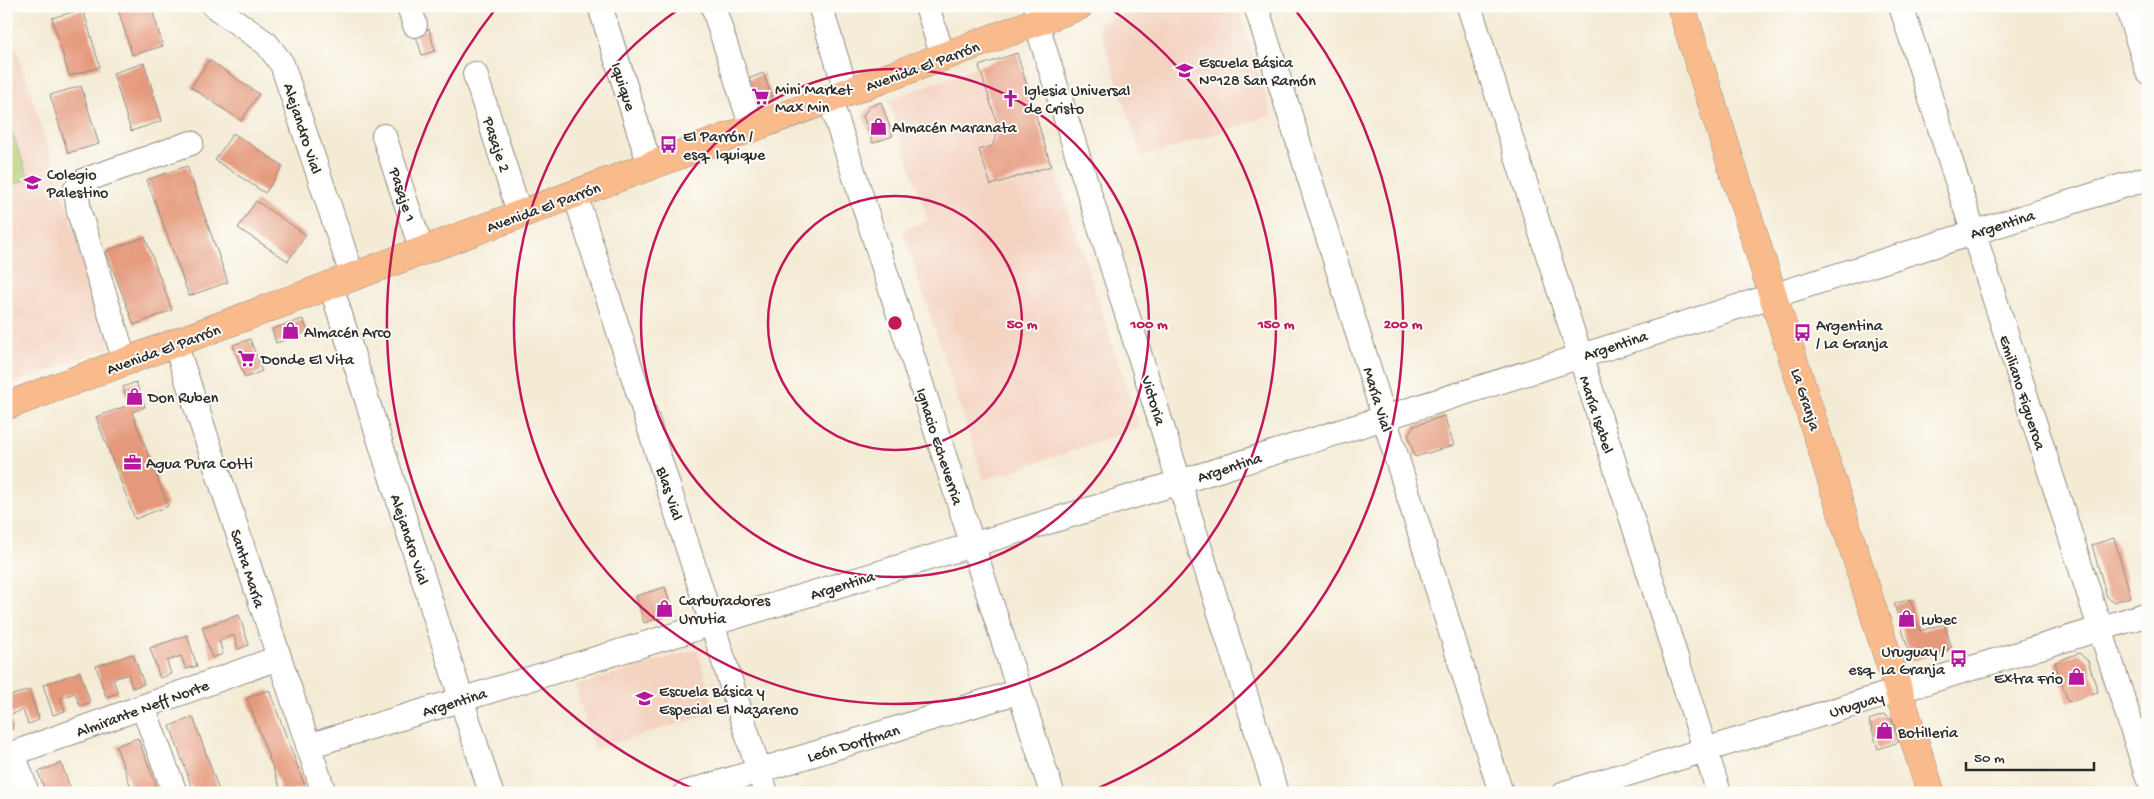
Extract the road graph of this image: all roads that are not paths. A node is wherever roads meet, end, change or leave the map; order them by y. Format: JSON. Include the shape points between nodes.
{"nodes":[{"id":1,"x":214,"y":6,"type":"edge"},
{"id":2,"x":600,"y":6,"type":"edge"},
{"id":3,"x":713,"y":6,"type":"edge"},
{"id":4,"x":820,"y":6,"type":"edge"},
{"id":5,"x":927,"y":6,"type":"edge"},
{"id":6,"x":1079,"y":6,"type":"edge"},
{"id":7,"x":1256,"y":6,"type":"edge"},
{"id":8,"x":1469,"y":6,"type":"edge"},
{"id":9,"x":1681,"y":6,"type":"edge"},
{"id":10,"x":1901,"y":6,"type":"edge"},
{"id":11,"x":2127,"y":6,"type":"edge"},
{"id":12,"x":1038,"y":14,"type":"edge"},
{"id":13,"x":944,"y":57,"type":"junction"},
{"id":14,"x":2148,"y":72,"type":"edge"},
{"id":15,"x":475,"y":74,"type":"dead end"},
{"id":16,"x":839,"y":96,"type":"junction"},
{"id":17,"x":752,"y":128,"type":"junction"},
{"id":18,"x":384,"y":136,"type":"dead end"},
{"id":19,"x":190,"y":143,"type":"dead end"},
{"id":20,"x":650,"y":166,"type":"junction"},
{"id":21,"x":2148,"y":178,"type":"edge"},
{"id":22,"x":576,"y":194,"type":"junction"},
{"id":23,"x":520,"y":214,"type":"junction"},
{"id":24,"x":1973,"y":232,"type":"junction"},
{"id":25,"x":422,"y":251,"type":"junction"},
{"id":26,"x":342,"y":282,"type":"junction"},
{"id":27,"x":1774,"y":294,"type":"junction"},
{"id":28,"x":175,"y":343,"type":"junction"},
{"id":29,"x":1579,"y":356,"type":"junction"},
{"id":30,"x":125,"y":362,"type":"junction"},
{"id":31,"x":6,"y":406,"type":"edge"},
{"id":32,"x":1385,"y":417,"type":"junction"},
{"id":33,"x":1180,"y":482,"type":"junction"},
{"id":34,"x":973,"y":544,"type":"junction"},
{"id":35,"x":2148,"y":614,"type":"edge"},
{"id":36,"x":712,"y":623,"type":"junction"},
{"id":37,"x":2100,"y":629,"type":"junction"},
{"id":38,"x":278,"y":658,"type":"junction"},
{"id":39,"x":1898,"y":690,"type":"junction"},
{"id":40,"x":1020,"y":691,"type":"junction"},
{"id":41,"x":462,"y":699,"type":"junction"},
{"id":42,"x":143,"y":707,"type":"junction"},
{"id":43,"x":308,"y":746,"type":"junction"},
{"id":44,"x":1706,"y":749,"type":"junction"},
{"id":45,"x":10,"y":755,"type":"edge"},
{"id":46,"x":759,"y":770,"type":"junction"},
{"id":47,"x":2148,"y":778,"type":"edge"},
{"id":48,"x":27,"y":793,"type":"edge"},
{"id":49,"x":175,"y":793,"type":"edge"},
{"id":50,"x":324,"y":793,"type":"edge"},
{"id":51,"x":492,"y":793,"type":"edge"},
{"id":52,"x":686,"y":793,"type":"edge"},
{"id":53,"x":766,"y":793,"type":"edge"},
{"id":54,"x":1052,"y":793,"type":"edge"},
{"id":55,"x":1276,"y":793,"type":"edge"},
{"id":56,"x":1501,"y":793,"type":"edge"},
{"id":57,"x":1565,"y":793,"type":"edge"},
{"id":58,"x":1719,"y":793,"type":"edge"},
{"id":59,"x":1931,"y":793,"type":"edge"}],
"edges":[{"from":1,"to":26,"type":"street","name":"Alejandro Vial","via":[[268,44],[282,64]]},
{"from":2,"to":20,"type":"street","name":"Iquique"},
{"from":3,"to":17,"type":"street"},
{"from":4,"to":16,"type":"street","name":"Ignacio Echeverria"},
{"from":5,"to":13,"type":"street"},
{"from":6,"to":12,"type":"main road","name":"Avenida El Parrón"},
{"from":7,"to":32,"type":"street","name":"María Vial"},
{"from":8,"to":29,"type":"street","name":"María Isabel"},
{"from":9,"to":27,"type":"main road","name":"La Granja"},
{"from":10,"to":24,"type":"street","name":"Emiliano Figueroa"},
{"from":11,"to":14,"type":"street"},
{"from":12,"to":13,"type":"main road","name":"Avenida El Parrón"},
{"from":12,"to":33,"type":"street","name":"Victoria","via":[[1041,38]]},
{"from":13,"to":16,"type":"main road","name":"Avenida El Parrón"},
{"from":15,"to":23,"type":"street","name":"Pasaje 2"},
{"from":16,"to":17,"type":"main road","name":"Avenida El Parrón"},
{"from":16,"to":34,"type":"street","name":"Ignacio Echeverria"},
{"from":17,"to":20,"type":"main road","name":"Avenida El Parrón"},
{"from":18,"to":25,"type":"street","name":"Pasaje 1"},
{"from":19,"to":30,"type":"street","via":[[85,180],[76,189],[79,212]]},
{"from":20,"to":22,"type":"main road","name":"Avenida El Parrón"},
{"from":21,"to":24,"type":"street","name":"Argentina"},
{"from":22,"to":23,"type":"main road","name":"Avenida El Parrón"},
{"from":22,"to":36,"type":"street","name":"Blas Vial"},
{"from":23,"to":25,"type":"main road","name":"Avenida El Parrón"},
{"from":24,"to":27,"type":"street","name":"Argentina"},
{"from":24,"to":37,"type":"street","name":"Emiliano Figueroa"},
{"from":25,"to":26,"type":"main road","name":"Avenida El Parrón"},
{"from":26,"to":28,"type":"main road","name":"Avenida El Parrón"},
{"from":26,"to":41,"type":"street","name":"Alejandro Vial"},
{"from":27,"to":29,"type":"street","name":"Argentina"},
{"from":27,"to":39,"type":"main road","name":"La Granja"},
{"from":28,"to":30,"type":"main road","name":"Avenida El Parrón"},
{"from":28,"to":38,"type":"street","name":"Santa María"},
{"from":29,"to":32,"type":"street","name":"Argentina"},
{"from":29,"to":44,"type":"street","name":"María Isabel"},
{"from":30,"to":31,"type":"main road","name":"Avenida El Parrón"},
{"from":32,"to":33,"type":"street","name":"Argentina"},
{"from":32,"to":56,"type":"street","name":"María Vial"},
{"from":33,"to":34,"type":"street","name":"Argentina"},
{"from":33,"to":55,"type":"street","name":"Victoria"},
{"from":34,"to":36,"type":"street","name":"Argentina"},
{"from":34,"to":40,"type":"street","name":"Ignacio Echeverria"},
{"from":35,"to":37,"type":"street","name":"Uruguay"},
{"from":36,"to":41,"type":"street","name":"Argentina"},
{"from":36,"to":46,"type":"street","name":"Blas Vial"},
{"from":37,"to":39,"type":"street","name":"Uruguay"},
{"from":37,"to":47,"type":"street","name":"Emiliano Figueroa"},
{"from":38,"to":42,"type":"street","name":"Almirante Neff Norte"},
{"from":38,"to":43,"type":"street","name":"Santa María"},
{"from":39,"to":44,"type":"street","name":"Uruguay"},
{"from":39,"to":59,"type":"main road","name":"La Granja"},
{"from":40,"to":46,"type":"street","name":"León Dorffman"},
{"from":40,"to":54,"type":"street","name":"Ignacio Echeverria"},
{"from":41,"to":43,"type":"street","name":"Argentina"},
{"from":41,"to":51,"type":"street","name":"Alejandro Vial"},
{"from":42,"to":45,"type":"street","name":"Almirante Neff Norte"},
{"from":42,"to":49,"type":"street"},
{"from":43,"to":50,"type":"street","name":"Santa María"},
{"from":44,"to":57,"type":"street","name":"Uruguay"},
{"from":44,"to":58,"type":"street","name":"María Isabel"},
{"from":45,"to":48,"type":"street"},
{"from":46,"to":52,"type":"street","name":"León Dorffman"},
{"from":46,"to":53,"type":"street","name":"Blas Vial"}]}
